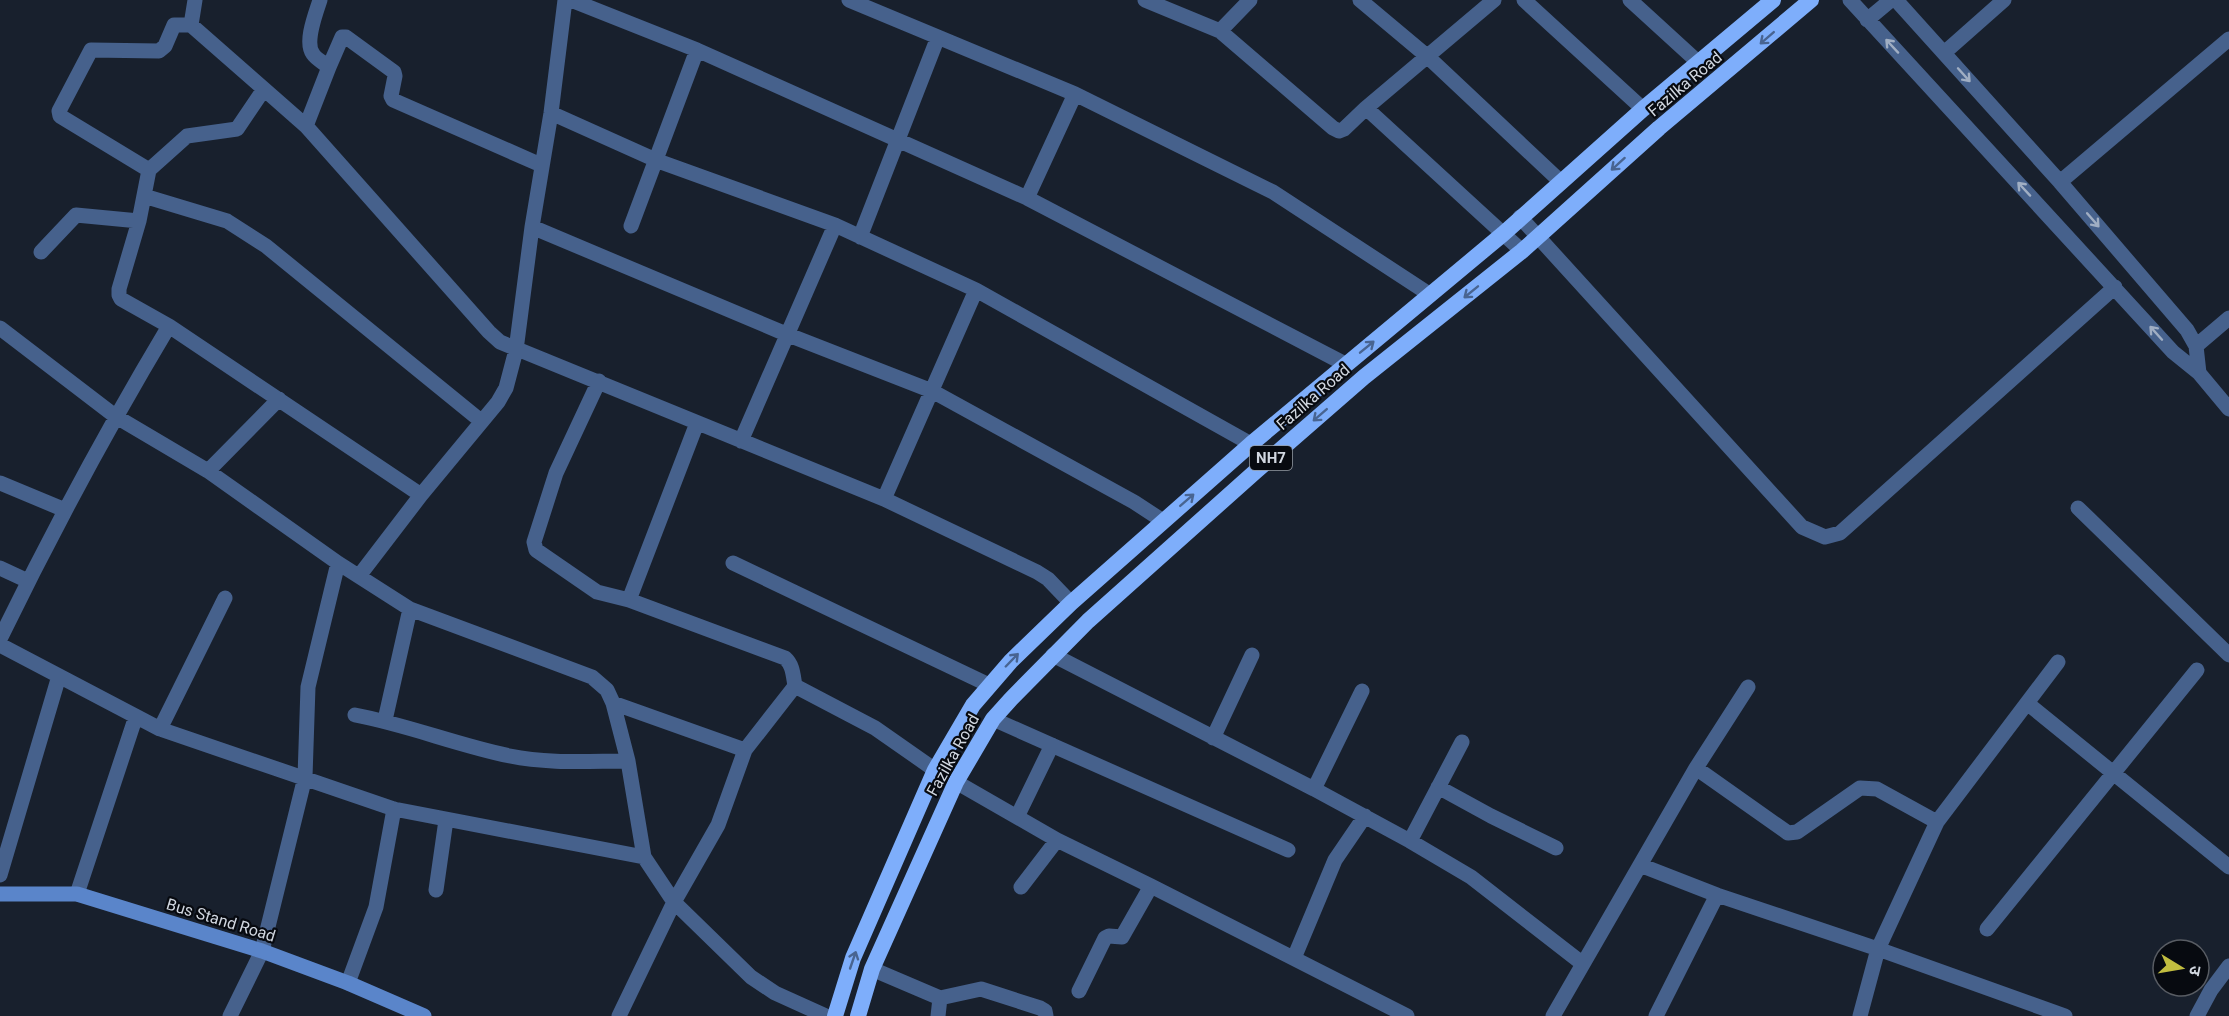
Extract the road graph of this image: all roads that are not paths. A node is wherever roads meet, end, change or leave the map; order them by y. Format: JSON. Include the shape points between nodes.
{"nodes":[{"id":1,"x":195,"y":0,"type":"edge"},
{"id":2,"x":320,"y":0,"type":"edge"},
{"id":3,"x":565,"y":0,"type":"edge"},
{"id":4,"x":571,"y":0,"type":"edge"},
{"id":5,"x":849,"y":0,"type":"edge"},
{"id":6,"x":1145,"y":0,"type":"edge"},
{"id":7,"x":1250,"y":0,"type":"edge"},
{"id":8,"x":1360,"y":0,"type":"edge"},
{"id":9,"x":1494,"y":0,"type":"edge"},
{"id":10,"x":1524,"y":0,"type":"edge"},
{"id":11,"x":1630,"y":0,"type":"edge"},
{"id":12,"x":1773,"y":0,"type":"edge"},
{"id":13,"x":1811,"y":0,"type":"edge"},
{"id":14,"x":1850,"y":0,"type":"edge"},
{"id":15,"x":1891,"y":0,"type":"edge"},
{"id":16,"x":1896,"y":0,"type":"edge"},
{"id":17,"x":2004,"y":0,"type":"edge"},
{"id":18,"x":1867,"y":20,"type":"junction"},
{"id":19,"x":191,"y":25,"type":"junction"},
{"id":20,"x":1220,"y":31,"type":"junction"},
{"id":21,"x":938,"y":37,"type":"junction"},
{"id":22,"x":2229,"y":39,"type":"edge"},
{"id":23,"x":697,"y":50,"type":"junction"},
{"id":24,"x":1944,"y":53,"type":"junction"},
{"id":25,"x":1428,"y":57,"type":"junction"},
{"id":26,"x":1699,"y":63,"type":"junction"},
{"id":27,"x":329,"y":67,"type":"junction"},
{"id":28,"x":264,"y":89,"type":"junction"},
{"id":29,"x":1076,"y":94,"type":"junction"},
{"id":30,"x":1366,"y":108,"type":"junction"},
{"id":31,"x":1643,"y":109,"type":"junction"},
{"id":32,"x":551,"y":113,"type":"junction"},
{"id":33,"x":306,"y":126,"type":"junction"},
{"id":34,"x":898,"y":140,"type":"junction"},
{"id":35,"x":657,"y":161,"type":"junction"},
{"id":36,"x":542,"y":165,"type":"junction"},
{"id":37,"x":148,"y":170,"type":"junction"},
{"id":38,"x":1561,"y":182,"type":"junction"},
{"id":39,"x":2060,"y":182,"type":"junction"},
{"id":40,"x":144,"y":196,"type":"junction"},
{"id":41,"x":1027,"y":198,"type":"junction"},
{"id":42,"x":1520,"y":217,"type":"junction"},
{"id":43,"x":139,"y":221,"type":"junction"},
{"id":44,"x":835,"y":225,"type":"junction"},
{"id":45,"x":631,"y":226,"type":"dead end"},
{"id":46,"x":532,"y":227,"type":"junction"},
{"id":47,"x":1503,"y":234,"type":"junction"},
{"id":48,"x":1538,"y":236,"type":"junction"},
{"id":49,"x":860,"y":237,"type":"junction"},
{"id":50,"x":1521,"y":251,"type":"junction"},
{"id":51,"x":41,"y":252,"type":"dead end"},
{"id":52,"x":2115,"y":287,"type":"junction"},
{"id":53,"x":976,"y":290,"type":"junction"},
{"id":54,"x":1429,"y":294,"type":"junction"},
{"id":55,"x":2229,"y":318,"type":"edge"},
{"id":56,"x":169,"y":326,"type":"junction"},
{"id":57,"x":0,"y":328,"type":"edge"},
{"id":58,"x":786,"y":334,"type":"junction"},
{"id":59,"x":2196,"y":346,"type":"junction"},
{"id":60,"x":516,"y":350,"type":"junction"},
{"id":61,"x":1345,"y":364,"type":"junction"},
{"id":62,"x":2199,"y":373,"type":"junction"},
{"id":63,"x":599,"y":381,"type":"junction"},
{"id":64,"x":932,"y":391,"type":"junction"},
{"id":65,"x":279,"y":399,"type":"junction"},
{"id":66,"x":2229,"y":409,"type":"edge"},
{"id":67,"x":115,"y":416,"type":"junction"},
{"id":68,"x":481,"y":421,"type":"junction"},
{"id":69,"x":697,"y":423,"type":"junction"},
{"id":70,"x":741,"y":441,"type":"junction"},
{"id":71,"x":1251,"y":444,"type":"junction"},
{"id":72,"x":208,"y":471,"type":"junction"},
{"id":73,"x":0,"y":483,"type":"edge"},
{"id":74,"x":421,"y":495,"type":"junction"},
{"id":75,"x":884,"y":499,"type":"junction"},
{"id":76,"x":2078,"y":508,"type":"dead end"},
{"id":77,"x":64,"y":510,"type":"junction"},
{"id":78,"x":1163,"y":521,"type":"junction"},
{"id":79,"x":338,"y":563,"type":"junction"},
{"id":80,"x":733,"y":563,"type":"dead end"},
{"id":81,"x":0,"y":568,"type":"edge"},
{"id":82,"x":359,"y":576,"type":"junction"},
{"id":83,"x":28,"y":581,"type":"junction"},
{"id":84,"x":225,"y":598,"type":"dead end"},
{"id":85,"x":629,"y":600,"type":"junction"},
{"id":86,"x":1071,"y":603,"type":"junction"},
{"id":87,"x":410,"y":609,"type":"junction"},
{"id":88,"x":0,"y":639,"type":"edge"},
{"id":89,"x":0,"y":645,"type":"edge"},
{"id":90,"x":1053,"y":655,"type":"junction"},
{"id":91,"x":1252,"y":655,"type":"dead end"},
{"id":92,"x":2229,"y":655,"type":"edge"},
{"id":93,"x":2058,"y":662,"type":"dead end"},
{"id":94,"x":2197,"y":670,"type":"dead end"},
{"id":95,"x":59,"y":676,"type":"junction"},
{"id":96,"x":989,"y":685,"type":"junction"},
{"id":97,"x":795,"y":686,"type":"junction"},
{"id":98,"x":1748,"y":687,"type":"dead end"},
{"id":99,"x":1362,"y":691,"type":"dead end"},
{"id":100,"x":613,"y":703,"type":"junction"},
{"id":101,"x":2026,"y":703,"type":"junction"},
{"id":102,"x":355,"y":714,"type":"dead end"},
{"id":103,"x":136,"y":716,"type":"junction"},
{"id":104,"x":993,"y":718,"type":"junction"},
{"id":105,"x":385,"y":720,"type":"junction"},
{"id":106,"x":160,"y":729,"type":"junction"},
{"id":107,"x":1213,"y":738,"type":"junction"},
{"id":108,"x":1462,"y":742,"type":"dead end"},
{"id":109,"x":1052,"y":745,"type":"junction"},
{"id":110,"x":745,"y":750,"type":"junction"},
{"id":111,"x":628,"y":761,"type":"junction"},
{"id":112,"x":1696,"y":768,"type":"junction"},
{"id":113,"x":935,"y":770,"type":"junction"},
{"id":114,"x":2113,"y":772,"type":"junction"},
{"id":115,"x":305,"y":777,"type":"junction"},
{"id":116,"x":956,"y":782,"type":"junction"},
{"id":117,"x":1438,"y":787,"type":"junction"},
{"id":118,"x":1314,"y":789,"type":"junction"},
{"id":119,"x":394,"y":809,"type":"junction"},
{"id":120,"x":1365,"y":816,"type":"junction"},
{"id":121,"x":1017,"y":817,"type":"junction"},
{"id":122,"x":446,"y":820,"type":"junction"},
{"id":123,"x":1937,"y":822,"type":"junction"},
{"id":124,"x":1057,"y":840,"type":"junction"},
{"id":125,"x":1410,"y":840,"type":"junction"},
{"id":126,"x":1556,"y":848,"type":"dead end"},
{"id":127,"x":1288,"y":850,"type":"dead end"},
{"id":128,"x":644,"y":857,"type":"junction"},
{"id":129,"x":1640,"y":865,"type":"junction"},
{"id":130,"x":2229,"y":867,"type":"edge"},
{"id":131,"x":0,"y":875,"type":"edge"},
{"id":132,"x":1151,"y":886,"type":"junction"},
{"id":133,"x":1021,"y":887,"type":"dead end"},
{"id":134,"x":436,"y":890,"type":"dead end"},
{"id":135,"x":0,"y":894,"type":"edge"},
{"id":136,"x":77,"y":894,"type":"junction"},
{"id":137,"x":1717,"y":896,"type":"junction"},
{"id":138,"x":674,"y":903,"type":"junction"},
{"id":139,"x":1987,"y":928,"type":"dead end"},
{"id":140,"x":1878,"y":949,"type":"junction"},
{"id":141,"x":262,"y":951,"type":"junction"},
{"id":142,"x":1294,"y":958,"type":"junction"},
{"id":143,"x":1582,"y":964,"type":"junction"},
{"id":144,"x":2229,"y":966,"type":"edge"},
{"id":145,"x":872,"y":969,"type":"junction"},
{"id":146,"x":348,"y":983,"type":"junction"},
{"id":147,"x":1079,"y":991,"type":"dead end"},
{"id":148,"x":940,"y":998,"type":"junction"},
{"id":149,"x":2044,"y":1012,"type":"edge"},
{"id":150,"x":230,"y":1016,"type":"edge"},
{"id":151,"x":424,"y":1016,"type":"edge"},
{"id":152,"x":619,"y":1016,"type":"edge"},
{"id":153,"x":825,"y":1016,"type":"edge"},
{"id":154,"x":835,"y":1016,"type":"edge"},
{"id":155,"x":858,"y":1016,"type":"edge"},
{"id":156,"x":938,"y":1016,"type":"edge"},
{"id":157,"x":1046,"y":1016,"type":"edge"},
{"id":158,"x":1407,"y":1016,"type":"edge"},
{"id":159,"x":1553,"y":1016,"type":"edge"},
{"id":160,"x":1656,"y":1016,"type":"edge"},
{"id":161,"x":1860,"y":1016,"type":"edge"},
{"id":162,"x":2065,"y":1016,"type":"edge"},
{"id":163,"x":2197,"y":1016,"type":"edge"}],
"edges":[{"from":1,"to":19,"type":"street"},
{"from":2,"to":27,"type":"street","via":[[310,45],[312,54]]},
{"from":3,"to":32,"type":"street"},
{"from":4,"to":23,"type":"street"},
{"from":5,"to":21,"type":"street"},
{"from":6,"to":20,"type":"street"},
{"from":7,"to":20,"type":"street"},
{"from":8,"to":25,"type":"street"},
{"from":9,"to":25,"type":"street"},
{"from":10,"to":31,"type":"street"},
{"from":11,"to":26,"type":"street"},
{"from":12,"to":26,"type":"highway","name":"Fazilka Road","number":"NH7"},
{"from":13,"to":48,"type":"highway","name":"Fazilka Road","number":"NH7","one_way":true},
{"from":14,"to":18,"type":"street"},
{"from":15,"to":18,"type":"street"},
{"from":16,"to":24,"type":"street"},
{"from":17,"to":24,"type":"street"},
{"from":52,"to":18,"type":"street","one_way":true},
{"from":19,"to":28,"type":"street"},
{"from":19,"to":37,"type":"street","via":[[174,25],[159,51],[91,50],[59,111],[60,116]]},
{"from":20,"to":30,"type":"street","via":[[1333,128],[1344,129]]},
{"from":21,"to":29,"type":"street"},
{"from":21,"to":34,"type":"street"},
{"from":22,"to":39,"type":"street"},
{"from":23,"to":34,"type":"street"},
{"from":23,"to":35,"type":"street"},
{"from":24,"to":39,"type":"street","one_way":true},
{"from":25,"to":30,"type":"street"},
{"from":25,"to":38,"type":"street"},
{"from":26,"to":31,"type":"highway","name":"Fazilka Road","number":"NH7"},
{"from":27,"to":33,"type":"street"},
{"from":27,"to":36,"type":"street","via":[[342,37],[346,37],[394,72],[390,96],[393,100]]},
{"from":28,"to":33,"type":"street"},
{"from":28,"to":37,"type":"street","via":[[237,129],[188,136]]},
{"from":29,"to":41,"type":"street"},
{"from":29,"to":54,"type":"street","via":[[1273,192]]},
{"from":30,"to":47,"type":"street"},
{"from":31,"to":38,"type":"highway","name":"Fazilka Road","number":"NH7"},
{"from":32,"to":35,"type":"street"},
{"from":32,"to":36,"type":"street"},
{"from":33,"to":60,"type":"street","via":[[489,332]]},
{"from":34,"to":41,"type":"street"},
{"from":34,"to":49,"type":"street"},
{"from":35,"to":44,"type":"street"},
{"from":35,"to":45,"type":"street"},
{"from":36,"to":46,"type":"street"},
{"from":37,"to":40,"type":"street"},
{"from":38,"to":42,"type":"highway","name":"Fazilka Road","number":"NH7"},
{"from":39,"to":59,"type":"street","one_way":true,"via":[[2187,330]]},
{"from":40,"to":43,"type":"street"},
{"from":40,"to":68,"type":"street","via":[[227,221],[266,246]]},
{"from":41,"to":61,"type":"street"},
{"from":42,"to":47,"type":"highway","name":"Fazilka Road","number":"NH7"},
{"from":42,"to":48,"type":"street"},
{"from":43,"to":51,"type":"street","via":[[76,215]]},
{"from":43,"to":56,"type":"street","via":[[119,295]]},
{"from":44,"to":49,"type":"street"},
{"from":44,"to":58,"type":"street"},
{"from":46,"to":58,"type":"street"},
{"from":46,"to":60,"type":"street"},
{"from":47,"to":50,"type":"street"},
{"from":47,"to":54,"type":"highway","name":"Fazilka Road","number":"NH7"},
{"from":48,"to":50,"type":"highway","name":"Fazilka Road","number":"NH7"},
{"from":48,"to":52,"type":"street","via":[[1802,527],[1825,537],[1840,533]]},
{"from":49,"to":53,"type":"street"},
{"from":50,"to":90,"type":"highway","name":"Fazilka Road","number":"NH7","one_way":true,"via":[[1346,393]]},
{"from":62,"to":52,"type":"street","one_way":true,"via":[[2173,352]]},
{"from":53,"to":64,"type":"street"},
{"from":53,"to":71,"type":"street"},
{"from":61,"to":54,"type":"highway","name":"Fazilka Road","number":"NH7","one_way":true},
{"from":55,"to":59,"type":"street"},
{"from":56,"to":65,"type":"street"},
{"from":56,"to":67,"type":"street"},
{"from":57,"to":67,"type":"street"},
{"from":58,"to":64,"type":"street"},
{"from":58,"to":70,"type":"street"},
{"from":59,"to":62,"type":"street"},
{"from":60,"to":63,"type":"street"},
{"from":60,"to":68,"type":"street","via":[[506,388]]},
{"from":61,"to":71,"type":"highway","name":"Fazilka Road","number":"NH7"},
{"from":62,"to":66,"type":"street"},
{"from":63,"to":69,"type":"street"},
{"from":63,"to":85,"type":"street","via":[[556,473],[534,542],[537,550],[597,592]]},
{"from":64,"to":75,"type":"street"},
{"from":64,"to":78,"type":"street"},
{"from":65,"to":72,"type":"street"},
{"from":65,"to":74,"type":"street"},
{"from":67,"to":72,"type":"street"},
{"from":67,"to":77,"type":"street"},
{"from":68,"to":74,"type":"street"},
{"from":69,"to":70,"type":"street"},
{"from":69,"to":85,"type":"street"},
{"from":70,"to":75,"type":"street"},
{"from":78,"to":71,"type":"highway","name":"Fazilka Road","number":"NH7","one_way":true},
{"from":72,"to":79,"type":"street"},
{"from":73,"to":77,"type":"street"},
{"from":74,"to":82,"type":"street"},
{"from":75,"to":86,"type":"street","via":[[1037,572]]},
{"from":76,"to":92,"type":"street"},
{"from":77,"to":83,"type":"street"},
{"from":78,"to":86,"type":"highway","name":"Fazilka Road","number":"NH7"},
{"from":79,"to":82,"type":"street"},
{"from":79,"to":115,"type":"street","via":[[308,687]]},
{"from":80,"to":96,"type":"street"},
{"from":81,"to":83,"type":"street"},
{"from":82,"to":87,"type":"street"},
{"from":83,"to":88,"type":"street"},
{"from":84,"to":106,"type":"street"},
{"from":85,"to":97,"type":"street","via":[[785,658],[790,662]]},
{"from":96,"to":86,"type":"highway","name":"Fazilka Road","number":"NH7","one_way":true},
{"from":87,"to":100,"type":"street","via":[[592,677],[607,690]]},
{"from":87,"to":105,"type":"street"},
{"from":89,"to":95,"type":"street"},
{"from":90,"to":104,"type":"highway","name":"Fazilka Road","number":"NH7"},
{"from":90,"to":107,"type":"street"},
{"from":91,"to":107,"type":"street"},
{"from":93,"to":101,"type":"street"},
{"from":94,"to":114,"type":"street"},
{"from":95,"to":103,"type":"street"},
{"from":95,"to":131,"type":"street"},
{"from":96,"to":113,"type":"highway","name":"Fazilka Road","number":"NH7"},
{"from":97,"to":110,"type":"street"},
{"from":97,"to":113,"type":"street","via":[[875,728]]},
{"from":98,"to":112,"type":"street"},
{"from":99,"to":118,"type":"street"},
{"from":100,"to":110,"type":"street"},
{"from":100,"to":111,"type":"street"},
{"from":101,"to":114,"type":"street"},
{"from":101,"to":123,"type":"street"},
{"from":102,"to":105,"type":"street"},
{"from":103,"to":106,"type":"street"},
{"from":103,"to":136,"type":"street"},
{"from":104,"to":109,"type":"street"},
{"from":104,"to":116,"type":"highway","name":"Fazilka Road","number":"NH7"},
{"from":105,"to":111,"type":"street","via":[[509,756]]},
{"from":106,"to":115,"type":"street"},
{"from":107,"to":118,"type":"street"},
{"from":108,"to":117,"type":"street"},
{"from":109,"to":121,"type":"street"},
{"from":109,"to":127,"type":"street"},
{"from":110,"to":138,"type":"street","via":[[718,825]]},
{"from":111,"to":128,"type":"street"},
{"from":112,"to":123,"type":"street","via":[[1788,833],[1797,832],[1851,793],[1868,787]]},
{"from":112,"to":129,"type":"street"},
{"from":154,"to":113,"type":"highway","name":"Fazilka Road","number":"NH7","one_way":true,"via":[[853,958]]},
{"from":114,"to":130,"type":"street"},
{"from":114,"to":139,"type":"street"},
{"from":115,"to":119,"type":"street"},
{"from":115,"to":141,"type":"street"},
{"from":116,"to":121,"type":"street"},
{"from":116,"to":145,"type":"highway","name":"Fazilka Road","number":"NH7"},
{"from":117,"to":125,"type":"street"},
{"from":117,"to":126,"type":"street"},
{"from":118,"to":120,"type":"street"},
{"from":119,"to":122,"type":"street"},
{"from":119,"to":146,"type":"street","via":[[376,907]]},
{"from":120,"to":125,"type":"street"},
{"from":120,"to":142,"type":"street","via":[[1335,860]]},
{"from":121,"to":124,"type":"street"},
{"from":122,"to":128,"type":"street"},
{"from":122,"to":134,"type":"street"},
{"from":123,"to":140,"type":"street"},
{"from":124,"to":132,"type":"street"},
{"from":124,"to":133,"type":"street"},
{"from":125,"to":143,"type":"street","via":[[1471,877]]},
{"from":128,"to":138,"type":"street"},
{"from":129,"to":137,"type":"street"},
{"from":129,"to":143,"type":"street"},
{"from":132,"to":142,"type":"street"},
{"from":132,"to":147,"type":"street","via":[[1122,937],[1105,938]]},
{"from":135,"to":136,"type":"main road","name":"Bus Stand Road"},
{"from":136,"to":141,"type":"main road","name":"Bus Stand Road"},
{"from":137,"to":140,"type":"street"},
{"from":137,"to":160,"type":"street"},
{"from":138,"to":152,"type":"street"},
{"from":138,"to":153,"type":"street","via":[[752,977],[775,993]]},
{"from":140,"to":149,"type":"street"},
{"from":140,"to":161,"type":"street"},
{"from":141,"to":146,"type":"main road","name":"Bus Stand Road"},
{"from":141,"to":150,"type":"street"},
{"from":142,"to":158,"type":"street"},
{"from":143,"to":159,"type":"street"},
{"from":144,"to":163,"type":"street"},
{"from":145,"to":148,"type":"street"},
{"from":145,"to":155,"type":"highway","name":"Fazilka Road","number":"NH7"},
{"from":146,"to":151,"type":"main road","name":"Bus Stand Road"},
{"from":148,"to":156,"type":"street"},
{"from":148,"to":157,"type":"street","via":[[981,989],[1040,1008]]},
{"from":149,"to":162,"type":"street"}]}
